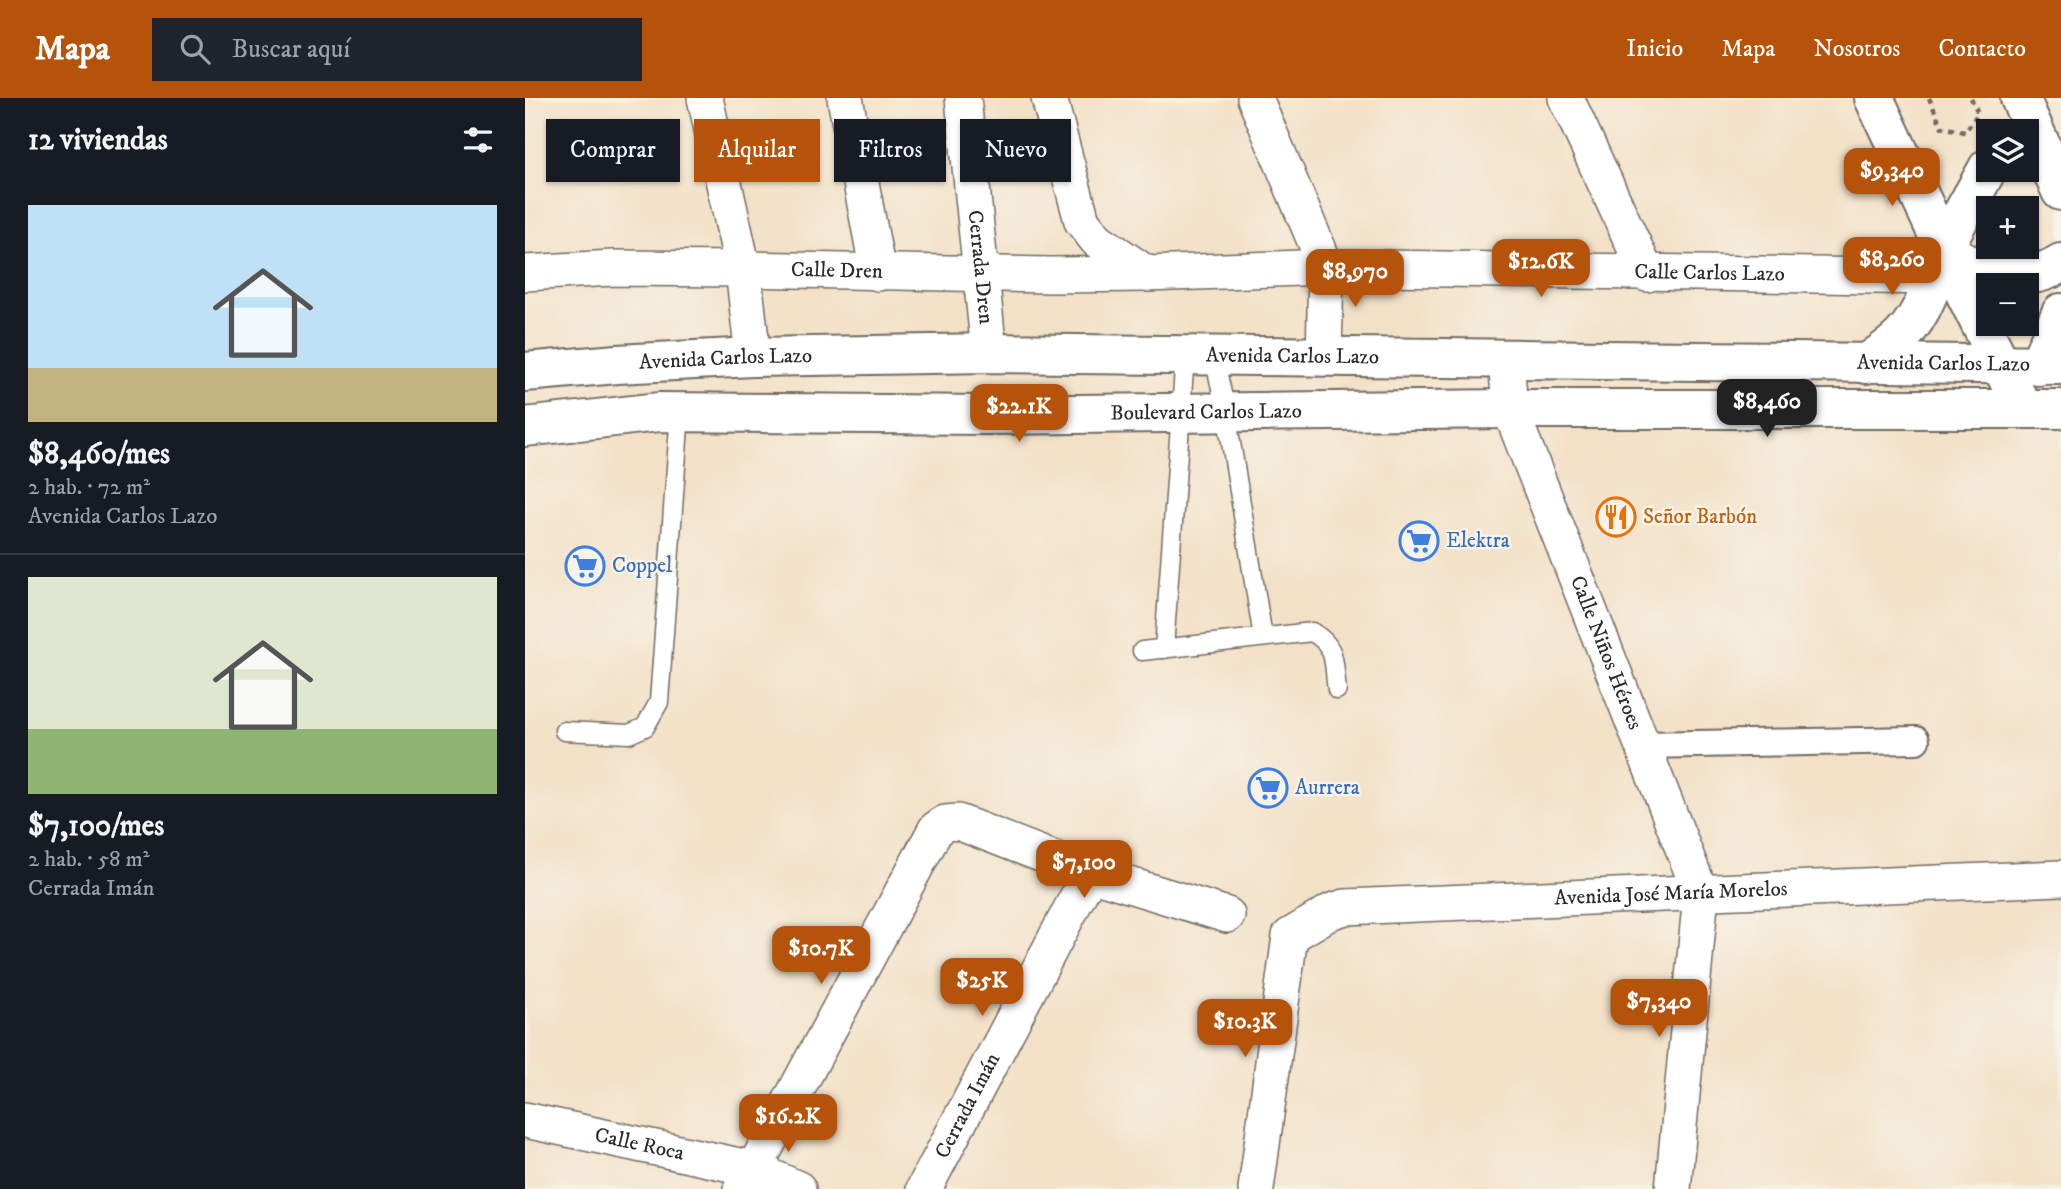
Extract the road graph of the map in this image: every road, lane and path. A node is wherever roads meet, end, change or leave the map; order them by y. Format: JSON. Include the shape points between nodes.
{"nodes":[{"id":1,"x":705,"y":98,"type":"edge"},
{"id":2,"x":845,"y":98,"type":"edge"},
{"id":3,"x":963,"y":98,"type":"edge"},
{"id":4,"x":1049,"y":98,"type":"edge"},
{"id":5,"x":1255,"y":98,"type":"edge"},
{"id":6,"x":1566,"y":98,"type":"edge"},
{"id":7,"x":1874,"y":98,"type":"edge"},
{"id":8,"x":1929,"y":98,"type":"edge"},
{"id":9,"x":1971,"y":98,"type":"edge"},
{"id":10,"x":2028,"y":110,"type":"edge"},
{"id":11,"x":1983,"y":182,"type":"edge"},
{"id":12,"x":2061,"y":191,"type":"edge"},
{"id":13,"x":2061,"y":263,"type":"edge"},
{"id":14,"x":743,"y":269,"type":"junction"},
{"id":15,"x":525,"y":273,"type":"edge"},
{"id":16,"x":878,"y":273,"type":"junction"},
{"id":17,"x":1327,"y":273,"type":"junction"},
{"id":18,"x":1948,"y":273,"type":"junction"},
{"id":19,"x":979,"y":274,"type":"junction"},
{"id":20,"x":1147,"y":274,"type":"junction"},
{"id":21,"x":1647,"y":274,"type":"junction"},
{"id":22,"x":2061,"y":313,"type":"edge"},
{"id":23,"x":1325,"y":347,"type":"junction"},
{"id":24,"x":989,"y":354,"type":"junction"},
{"id":25,"x":1200,"y":356,"type":"junction"},
{"id":26,"x":753,"y":357,"type":"junction"},
{"id":27,"x":1506,"y":359,"type":"junction"},
{"id":28,"x":1866,"y":364,"type":"junction"},
{"id":29,"x":525,"y":372,"type":"edge"},
{"id":30,"x":2020,"y":373,"type":"edge"},
{"id":31,"x":1510,"y":409,"type":"junction"},
{"id":32,"x":2061,"y":409,"type":"edge"},
{"id":33,"x":680,"y":412,"type":"junction"},
{"id":34,"x":1226,"y":412,"type":"junction"},
{"id":35,"x":1182,"y":413,"type":"junction"},
{"id":36,"x":525,"y":427,"type":"edge"},
{"id":37,"x":1262,"y":638,"type":"junction"},
{"id":38,"x":1164,"y":649,"type":"junction"},
{"id":39,"x":1142,"y":651,"type":"dead end"},
{"id":40,"x":1337,"y":690,"type":"dead end"},
{"id":41,"x":564,"y":732,"type":"dead end"},
{"id":42,"x":1916,"y":740,"type":"dead end"},
{"id":43,"x":1643,"y":745,"type":"junction"},
{"id":44,"x":1090,"y":873,"type":"junction"},
{"id":45,"x":2061,"y":878,"type":"edge"},
{"id":46,"x":1702,"y":894,"type":"junction"},
{"id":47,"x":1227,"y":915,"type":"dead end"},
{"id":48,"x":525,"y":1121,"type":"edge"},
{"id":49,"x":748,"y":1179,"type":"edge"},
{"id":50,"x":798,"y":1189,"type":"edge"},
{"id":51,"x":924,"y":1189,"type":"edge"},
{"id":52,"x":1255,"y":1189,"type":"edge"},
{"id":53,"x":1673,"y":1189,"type":"edge"}],
"edges":[{"from":1,"to":14,"type":"street"},
{"from":2,"to":16,"type":"street"},
{"from":3,"to":19,"type":"street","name":"Cerrada Dren"},
{"from":4,"to":20,"type":"street","via":[[1082,221],[1097,240]]},
{"from":5,"to":17,"type":"street"},
{"from":6,"to":21,"type":"street"},
{"from":7,"to":18,"type":"main road"},
{"from":8,"to":9,"type":"path","via":[[1943,127],[1965,132],[1978,113]]},
{"from":10,"to":12,"type":"main road"},
{"from":11,"to":18,"type":"main road"},
{"from":13,"to":18,"type":"main road","via":[[2051,270],[2019,276],[1961,262]]},
{"from":14,"to":15,"type":"street","name":"Calle Dren"},
{"from":14,"to":16,"type":"street","name":"Calle Dren"},
{"from":14,"to":26,"type":"street"},
{"from":16,"to":19,"type":"street","name":"Calle Dren"},
{"from":17,"to":20,"type":"street","name":"Calle Carlos Lazo"},
{"from":17,"to":21,"type":"street","name":"Calle Carlos Lazo"},
{"from":17,"to":23,"type":"street"},
{"from":18,"to":21,"type":"street","name":"Calle Carlos Lazo"},
{"from":18,"to":28,"type":"main road","via":[[1902,336]]},
{"from":18,"to":30,"type":"main road"},
{"from":19,"to":20,"type":"street","name":"Calle Dren"},
{"from":19,"to":24,"type":"street","name":"Cerrada Dren"},
{"from":22,"to":30,"type":"main road"},
{"from":23,"to":25,"type":"main road","name":"Avenida Carlos Lazo"},
{"from":23,"to":27,"type":"main road","name":"Avenida Carlos Lazo"},
{"from":24,"to":25,"type":"main road","name":"Avenida Carlos Lazo"},
{"from":24,"to":26,"type":"main road","name":"Avenida Carlos Lazo"},
{"from":25,"to":34,"type":"lane"},
{"from":25,"to":35,"type":"lane"},
{"from":26,"to":29,"type":"main road","name":"Avenida Carlos Lazo"},
{"from":27,"to":28,"type":"main road","name":"Avenida Carlos Lazo"},
{"from":27,"to":31,"type":"street","name":"Calle Niños Héroes"},
{"from":28,"to":30,"type":"main road","name":"Avenida Carlos Lazo"},
{"from":30,"to":31,"type":"main road","name":"Avenida Carlos Lazo","via":[[1968,409]]},
{"from":30,"to":32,"type":"main road"},
{"from":31,"to":34,"type":"main road","name":"Boulevard Carlos Lazo"},
{"from":31,"to":43,"type":"street","name":"Calle Niños Héroes"},
{"from":33,"to":35,"type":"main road","name":"Boulevard Carlos Lazo"},
{"from":33,"to":36,"type":"main road","name":"Boulevard Carlos Lazo"},
{"from":33,"to":41,"type":"lane","via":[[659,702],[645,727],[629,734]]},
{"from":34,"to":35,"type":"main road","name":"Boulevard Carlos Lazo"},
{"from":34,"to":37,"type":"lane"},
{"from":35,"to":38,"type":"lane"},
{"from":37,"to":38,"type":"lane"},
{"from":37,"to":40,"type":"lane","via":[[1312,632],[1324,639],[1331,647]]},
{"from":38,"to":39,"type":"lane"},
{"from":42,"to":43,"type":"street"},
{"from":43,"to":46,"type":"street","name":"Calle Niños Héroes"},
{"from":44,"to":47,"type":"street"},
{"from":44,"to":49,"type":"street","via":[[958,822],[936,829]]},
{"from":44,"to":51,"type":"street","name":"Cerrada Imán"},
{"from":45,"to":46,"type":"street","name":"Avenida José María Morelos"},
{"from":46,"to":52,"type":"street","name":"Avenida José María Morelos","via":[[1345,907],[1290,936]]},
{"from":46,"to":53,"type":"street"},
{"from":48,"to":49,"type":"street","name":"Calle Roca"},
{"from":49,"to":50,"type":"street","name":"Calle Roca"}]}
